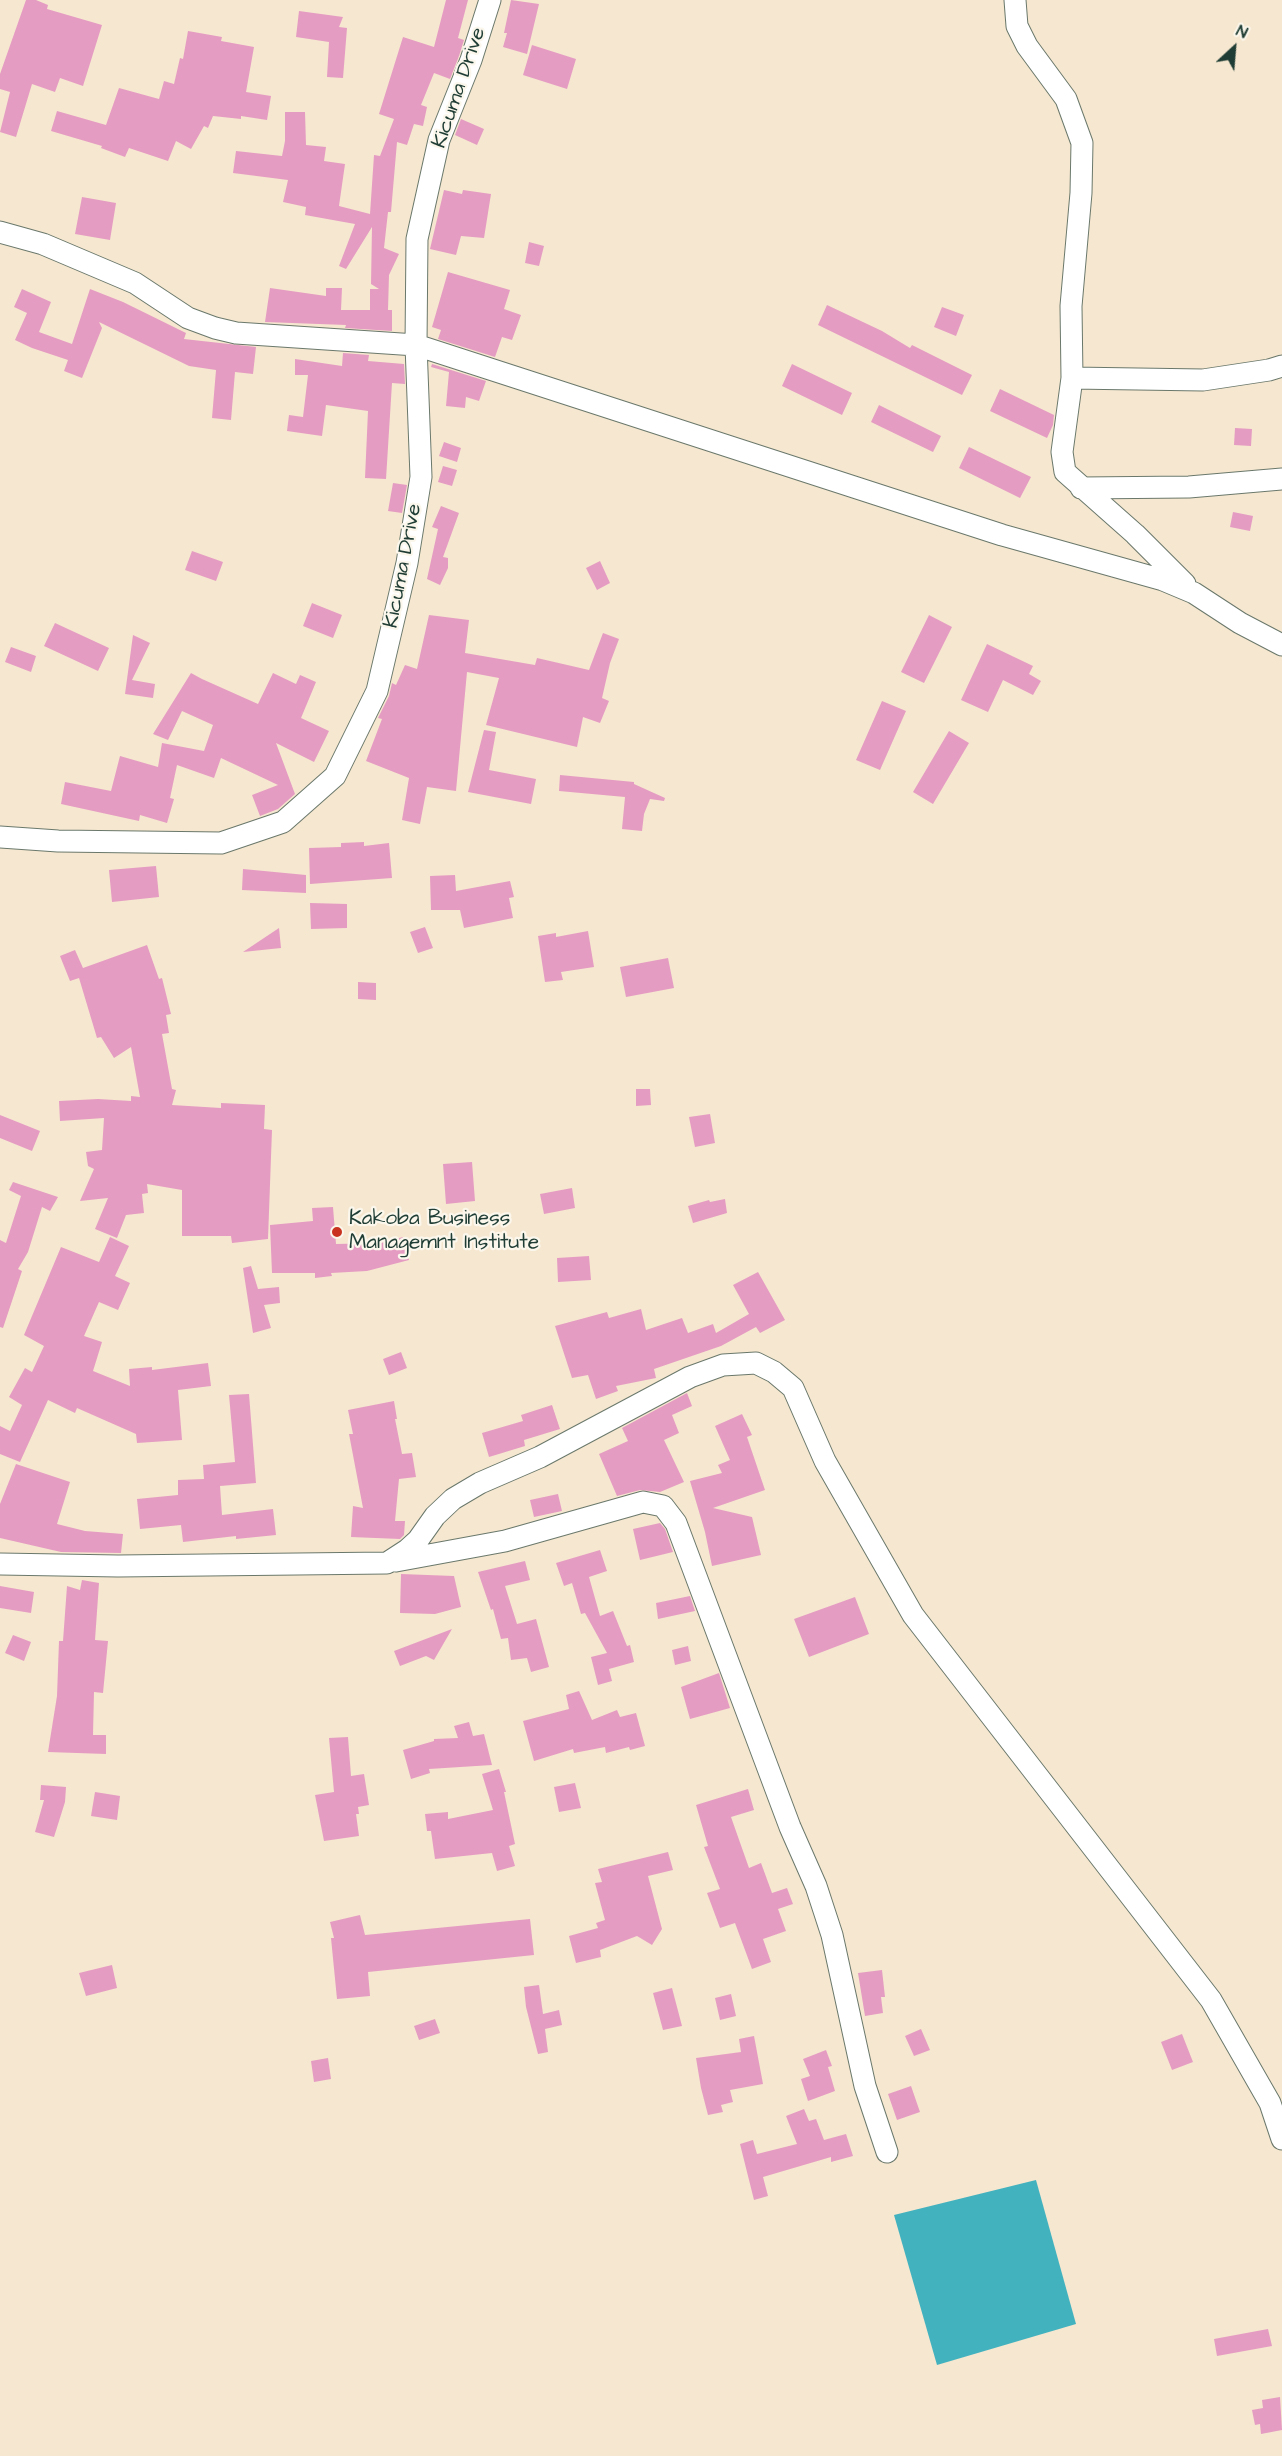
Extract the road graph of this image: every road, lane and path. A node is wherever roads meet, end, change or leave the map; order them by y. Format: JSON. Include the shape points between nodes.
{"nodes":[{"id":1,"x":490,"y":0,"type":"edge"},
{"id":2,"x":1015,"y":0,"type":"edge"},
{"id":3,"x":0,"y":232,"type":"edge"},
{"id":4,"x":416,"y":345,"type":"junction"},
{"id":5,"x":1282,"y":366,"type":"edge"},
{"id":6,"x":1072,"y":378,"type":"junction"},
{"id":7,"x":1282,"y":478,"type":"edge"},
{"id":8,"x":1081,"y":488,"type":"junction"},
{"id":9,"x":1194,"y":593,"type":"junction"},
{"id":10,"x":1282,"y":645,"type":"edge"},
{"id":11,"x":0,"y":837,"type":"edge"},
{"id":12,"x":387,"y":1563,"type":"junction"},
{"id":13,"x":0,"y":1564,"type":"edge"},
{"id":14,"x":1282,"y":2139,"type":"edge"},
{"id":15,"x":887,"y":2152,"type":"dead end"}],
"edges":[{"from":1,"to":4,"type":"street","name":"Kicuma Drive","via":[[439,140],[417,239]]},
{"from":2,"to":6,"type":"street","via":[[1017,26],[1066,99],[1082,143],[1071,306]]},
{"from":3,"to":4,"type":"street","via":[[43,244],[135,283],[188,318],[215,328],[236,333]]},
{"from":4,"to":9,"type":"street","via":[[1002,536],[1163,580]]},
{"from":4,"to":11,"type":"street","name":"Kicuma Drive","via":[[421,477],[407,563],[377,691],[335,776],[283,822],[221,843]]},
{"from":5,"to":6,"type":"street","via":[[1203,380]]},
{"from":6,"to":8,"type":"street","via":[[1062,452],[1065,472]]},
{"from":7,"to":8,"type":"street","via":[[1189,487]]},
{"from":8,"to":9,"type":"street","via":[[1135,534]]},
{"from":9,"to":10,"type":"street"},
{"from":12,"to":13,"type":"street"},
{"from":12,"to":14,"type":"street","via":[[418,1540],[453,1499],[690,1377],[723,1365],[756,1363],[774,1372],[793,1388],[825,1461],[913,1616],[1211,2000],[1270,2103]]},
{"from":12,"to":15,"type":"street","via":[[505,1541],[643,1502],[663,1506],[676,1524],[816,1886],[832,1935],[865,2086]]}]}
